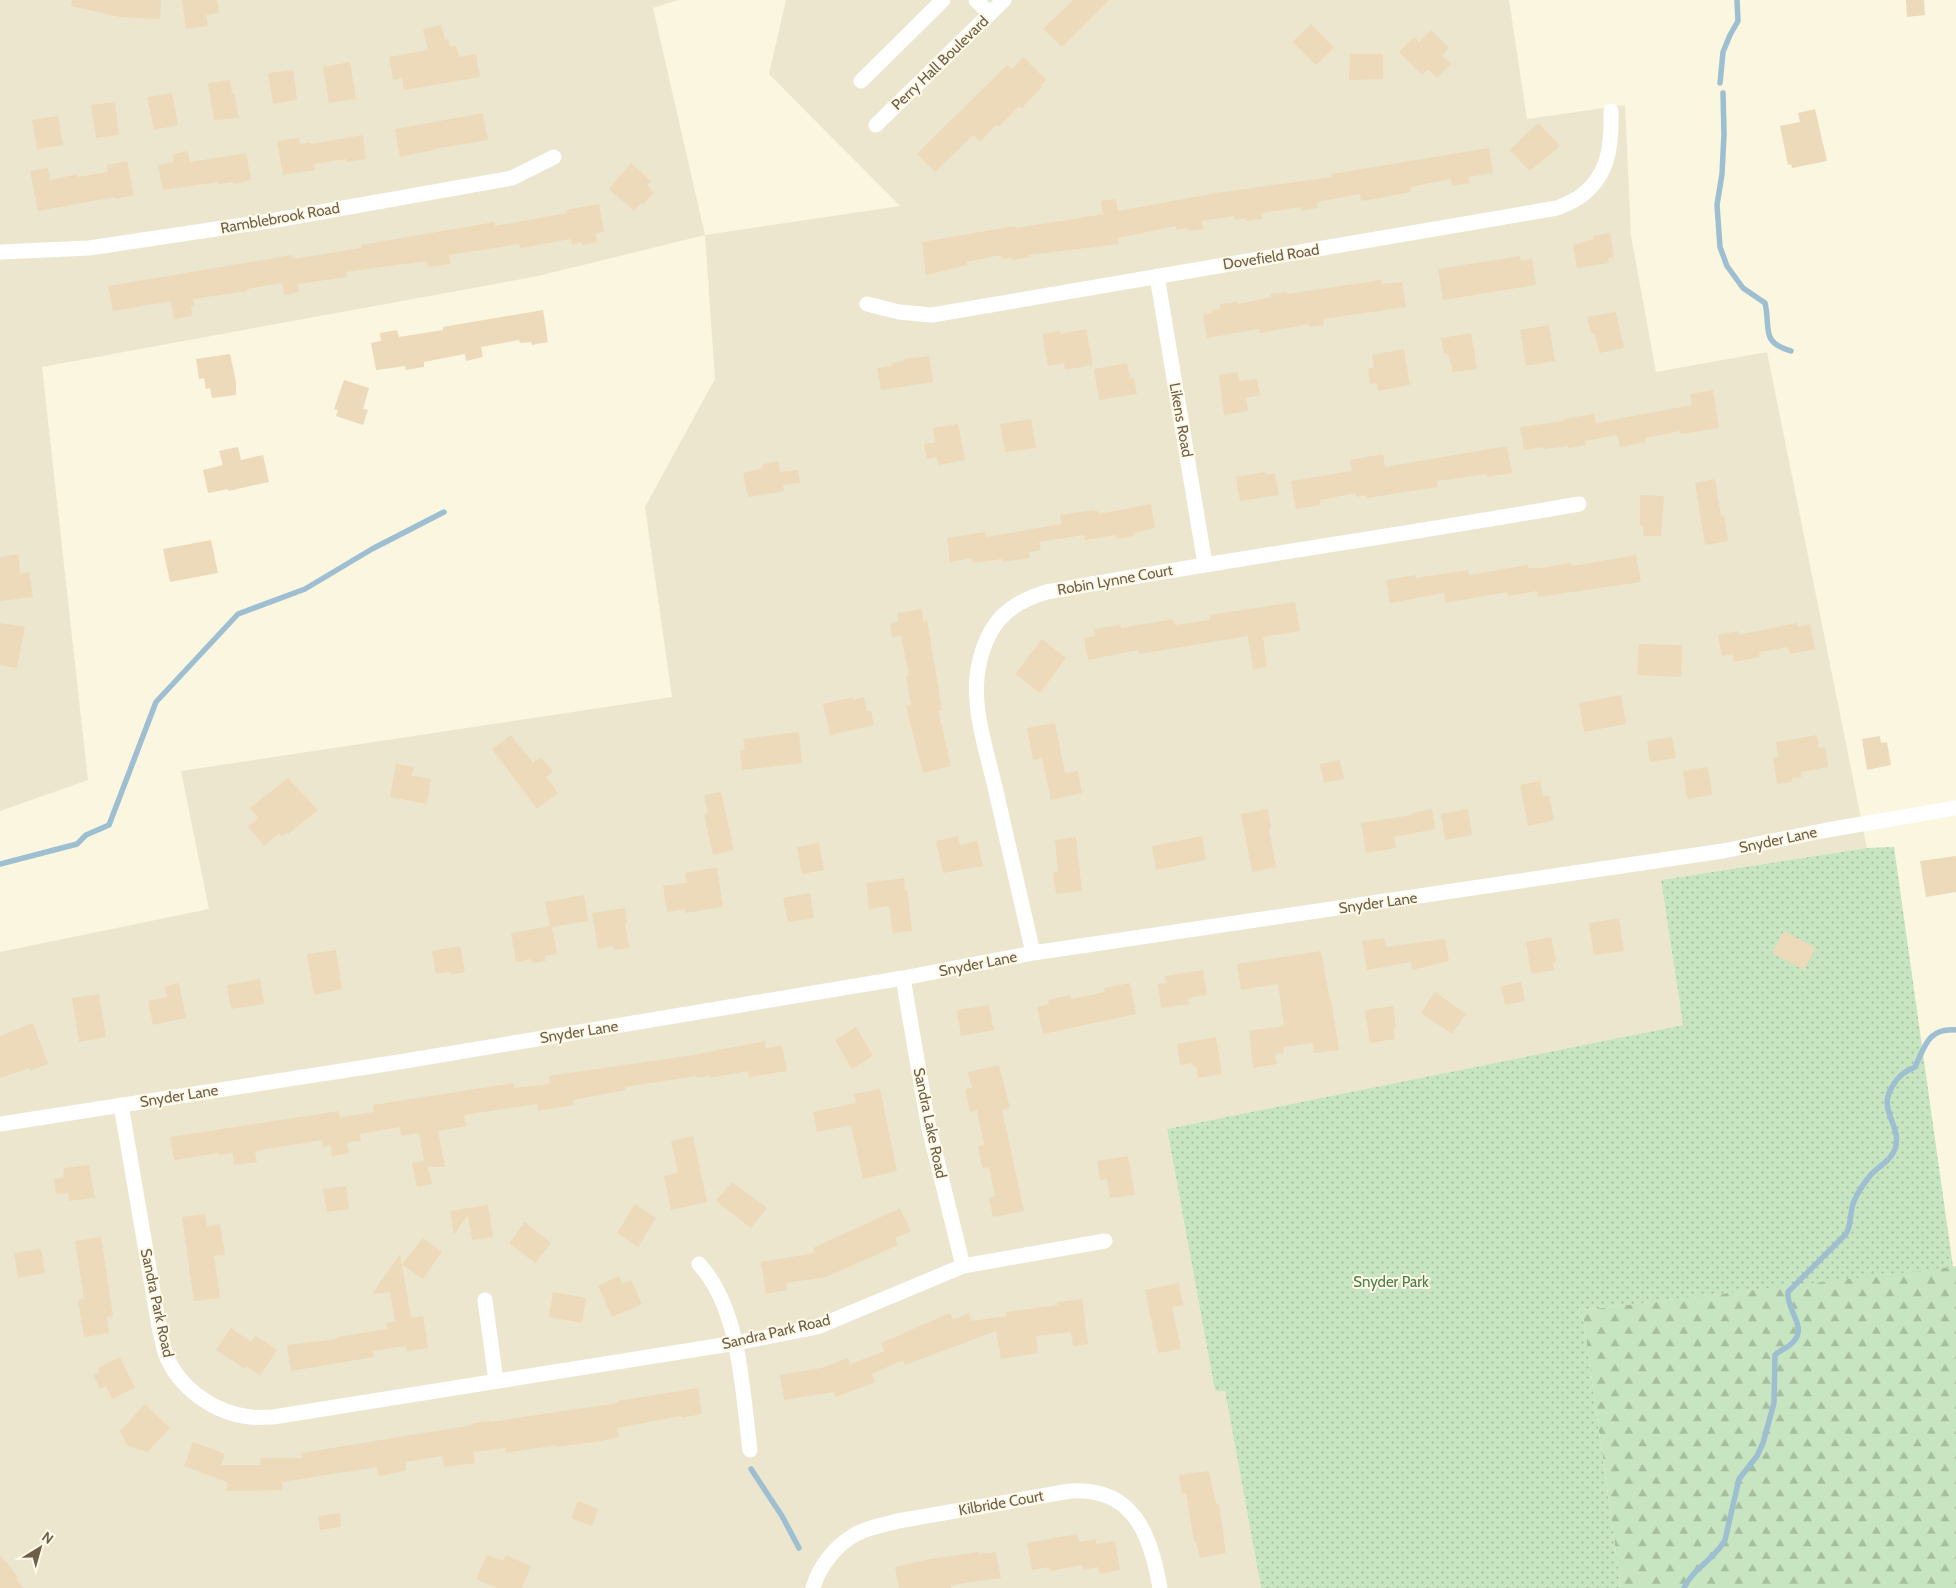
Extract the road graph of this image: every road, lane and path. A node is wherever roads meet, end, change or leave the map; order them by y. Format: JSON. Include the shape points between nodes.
{"nodes":[{"id":1,"x":943,"y":0,"type":"edge"},
{"id":2,"x":976,"y":0,"type":"edge"},
{"id":3,"x":1004,"y":0,"type":"edge"},
{"id":4,"x":990,"y":14,"type":"junction"},
{"id":5,"x":861,"y":81,"type":"dead end"},
{"id":6,"x":1611,"y":112,"type":"dead end"},
{"id":7,"x":876,"y":125,"type":"dead end"},
{"id":8,"x":554,"y":158,"type":"dead end"},
{"id":9,"x":0,"y":252,"type":"edge"},
{"id":10,"x":1156,"y":276,"type":"junction"},
{"id":11,"x":867,"y":304,"type":"dead end"},
{"id":12,"x":1580,"y":504,"type":"dead end"},
{"id":13,"x":1205,"y":564,"type":"junction"},
{"id":14,"x":1956,"y":808,"type":"edge"},
{"id":15,"x":1033,"y":953,"type":"junction"},
{"id":16,"x":903,"y":978,"type":"junction"},
{"id":17,"x":122,"y":1105,"type":"junction"},
{"id":18,"x":0,"y":1124,"type":"edge"},
{"id":19,"x":1105,"y":1241,"type":"dead end"},
{"id":20,"x":700,"y":1264,"type":"dead end"},
{"id":21,"x":963,"y":1266,"type":"junction"},
{"id":22,"x":485,"y":1300,"type":"dead end"},
{"id":23,"x":736,"y":1343,"type":"junction"},
{"id":24,"x":496,"y":1381,"type":"junction"},
{"id":25,"x":750,"y":1450,"type":"dead end"},
{"id":26,"x":812,"y":1588,"type":"edge"},
{"id":27,"x":1160,"y":1588,"type":"edge"}],
"edges":[{"from":1,"to":5,"type":"street"},
{"from":2,"to":4,"type":"street"},
{"from":3,"to":4,"type":"street","name":"Perry Hall Boulevard"},
{"from":4,"to":7,"type":"street","name":"Perry Hall Boulevard"},
{"from":6,"to":10,"type":"street","name":"Dovefield Road","via":[[1612,141],[1598,178],[1578,198],[1557,208]]},
{"from":8,"to":9,"type":"street","name":"Ramblebrook Road","via":[[512,178],[276,220],[89,248]]},
{"from":10,"to":11,"type":"street","name":"Dovefield Road","via":[[932,315],[899,312]]},
{"from":10,"to":13,"type":"street","name":"Likens Road"},
{"from":12,"to":13,"type":"street","name":"Robin Lynne Court"},
{"from":13,"to":15,"type":"street","name":"Robin Lynne Court","via":[[1030,596],[1006,610],[982,650],[976,682],[978,708]]},
{"from":14,"to":15,"type":"street","name":"Snyder Lane","via":[[1723,851]]},
{"from":15,"to":16,"type":"street","name":"Snyder Lane"},
{"from":16,"to":17,"type":"street","name":"Snyder Lane"},
{"from":16,"to":21,"type":"street","name":"Sandra Lake Road","via":[[928,1124]]},
{"from":17,"to":18,"type":"street","name":"Snyder Lane"},
{"from":17,"to":24,"type":"street","name":"Sandra Park Road","via":[[166,1354],[176,1376],[198,1396],[231,1412],[249,1417],[273,1417]]},
{"from":19,"to":21,"type":"street","name":"Sandra Park Road"},
{"from":20,"to":23,"type":"street","via":[[723,1300]]},
{"from":21,"to":23,"type":"street","name":"Sandra Park Road","via":[[816,1327]]},
{"from":22,"to":24,"type":"street"},
{"from":23,"to":24,"type":"street","name":"Sandra Park Road"},
{"from":23,"to":25,"type":"street"},
{"from":26,"to":27,"type":"street","name":"Kilbride Court","via":[[838,1547],[872,1528],[1088,1490],[1111,1496],[1137,1520],[1151,1549]]}]}
